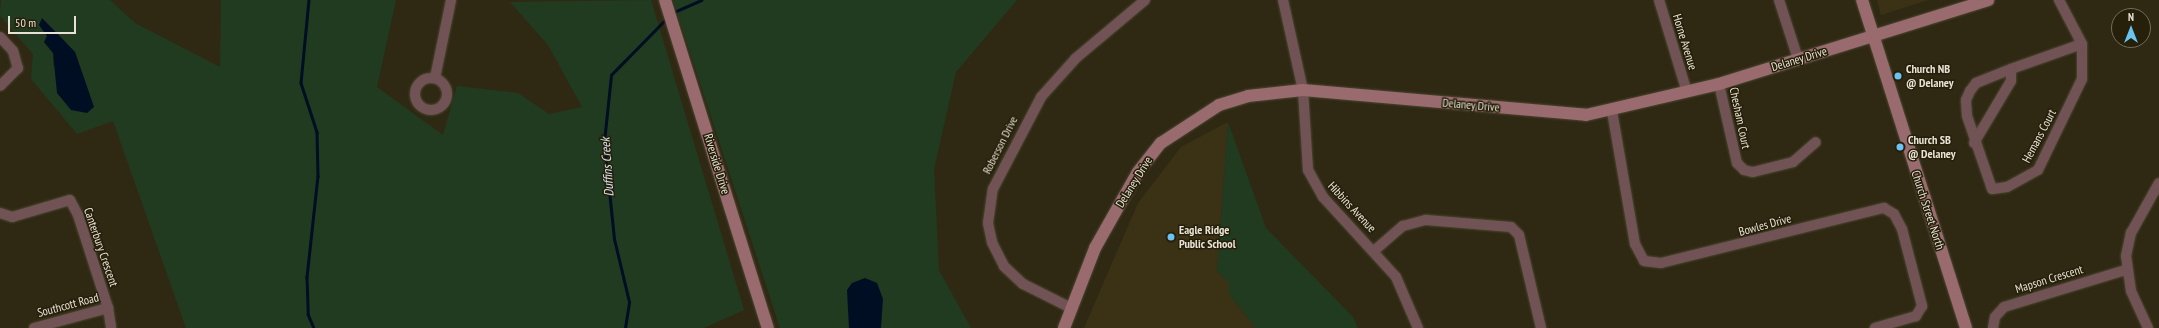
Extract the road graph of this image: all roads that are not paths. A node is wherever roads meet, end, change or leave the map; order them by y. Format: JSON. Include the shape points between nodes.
{"nodes":[{"id":1,"x":451,"y":0,"type":"edge"},
{"id":2,"x":665,"y":0,"type":"edge"},
{"id":3,"x":1145,"y":0,"type":"edge"},
{"id":4,"x":1283,"y":0,"type":"edge"},
{"id":5,"x":1659,"y":0,"type":"edge"},
{"id":6,"x":1778,"y":0,"type":"edge"},
{"id":7,"x":1862,"y":0,"type":"edge"},
{"id":8,"x":1988,"y":0,"type":"edge"},
{"id":9,"x":2059,"y":0,"type":"edge"},
{"id":10,"x":0,"y":37,"type":"edge"},
{"id":11,"x":1874,"y":38,"type":"junction"},
{"id":12,"x":2082,"y":44,"type":"junction"},
{"id":13,"x":1798,"y":59,"type":"junction"},
{"id":14,"x":2011,"y":69,"type":"junction"},
{"id":15,"x":434,"y":78,"type":"dead end"},
{"id":16,"x":1719,"y":84,"type":"junction"},
{"id":17,"x":0,"y":86,"type":"edge"},
{"id":18,"x":1303,"y":90,"type":"junction"},
{"id":19,"x":1687,"y":92,"type":"junction"},
{"id":20,"x":1612,"y":111,"type":"junction"},
{"id":21,"x":1816,"y":142,"type":"dead end"},
{"id":22,"x":1974,"y":142,"type":"junction"},
{"id":23,"x":2159,"y":183,"type":"edge"},
{"id":24,"x":0,"y":213,"type":"edge"},
{"id":25,"x":1374,"y":250,"type":"junction"},
{"id":26,"x":2126,"y":270,"type":"junction"},
{"id":27,"x":108,"y":308,"type":"junction"},
{"id":28,"x":1072,"y":308,"type":"junction"},
{"id":29,"x":34,"y":328,"type":"edge"},
{"id":30,"x":110,"y":328,"type":"edge"},
{"id":31,"x":768,"y":328,"type":"edge"},
{"id":32,"x":1064,"y":328,"type":"edge"},
{"id":33,"x":1418,"y":328,"type":"edge"},
{"id":34,"x":1541,"y":328,"type":"edge"},
{"id":35,"x":1875,"y":328,"type":"edge"},
{"id":36,"x":1966,"y":328,"type":"edge"},
{"id":37,"x":1993,"y":328,"type":"edge"},
{"id":38,"x":2148,"y":328,"type":"edge"}],
"edges":[{"from":1,"to":15,"type":"street"},
{"from":2,"to":31,"type":"street","name":"Riverside Drive"},
{"from":3,"to":28,"type":"street","name":"Roberson Drive","via":[[1076,58],[1042,98],[993,188],[988,223],[992,242],[1004,266],[1023,284]]},
{"from":4,"to":18,"type":"street","name":"Hibbins Avenue"},
{"from":5,"to":19,"type":"street","name":"Horne Avenue"},
{"from":6,"to":13,"type":"street"},
{"from":7,"to":11,"type":"street","name":"Church Street North"},
{"from":8,"to":11,"type":"street","name":"Delaney Drive"},
{"from":9,"to":12,"type":"street","name":"Hemans Court"},
{"from":10,"to":17,"type":"street","via":[[13,51],[18,68]]},
{"from":11,"to":13,"type":"street","name":"Delaney Drive"},
{"from":11,"to":36,"type":"street","name":"Church Street North"},
{"from":12,"to":14,"type":"street","name":"Hemans Court"},
{"from":12,"to":22,"type":"street","name":"Hemans Court","via":[[2082,79],[2038,170],[2008,188],[1992,189]]},
{"from":13,"to":16,"type":"street","name":"Delaney Drive"},
{"from":14,"to":22,"type":"street","via":[[2011,81]]},
{"from":14,"to":22,"type":"street","name":"Hemans Court","via":[[1976,83],[1966,100]]},
{"from":16,"to":19,"type":"street","name":"Delaney Drive"},
{"from":16,"to":21,"type":"street","name":"Chesham Court","via":[[1737,163],[1744,170],[1753,172],[1794,162]]},
{"from":18,"to":20,"type":"street","name":"Delaney Drive","via":[[1586,115]]},
{"from":18,"to":25,"type":"street","name":"Hibbins Avenue","via":[[1306,157],[1314,183]]},
{"from":18,"to":28,"type":"street","name":"Delaney Drive","via":[[1248,96],[1219,105],[1160,143],[1138,172],[1095,248]]},
{"from":19,"to":20,"type":"street","name":"Delaney Drive"},
{"from":20,"to":35,"type":"street","name":"Bowles Drive","via":[[1635,244],[1644,261],[1661,263],[1884,208],[1894,214],[1902,229],[1922,306],[1916,316]]},
{"from":23,"to":26,"type":"street","via":[[2131,233]]},
{"from":24,"to":27,"type":"street","name":"Canterbury Crescent","via":[[12,217],[70,200],[78,215]]},
{"from":25,"to":33,"type":"street","name":"Hibbins Avenue","via":[[1405,291]]},
{"from":25,"to":34,"type":"street","via":[[1403,226],[1426,220],[1511,226],[1519,235]]},
{"from":26,"to":37,"type":"street","name":"Mapson Crescent","via":[[2004,307],[1994,317]]},
{"from":26,"to":38,"type":"street"},
{"from":27,"to":29,"type":"street","name":"Southcott Road"},
{"from":27,"to":30,"type":"street","name":"Canterbury Crescent"},
{"from":28,"to":32,"type":"street","name":"Delaney Drive"}]}
